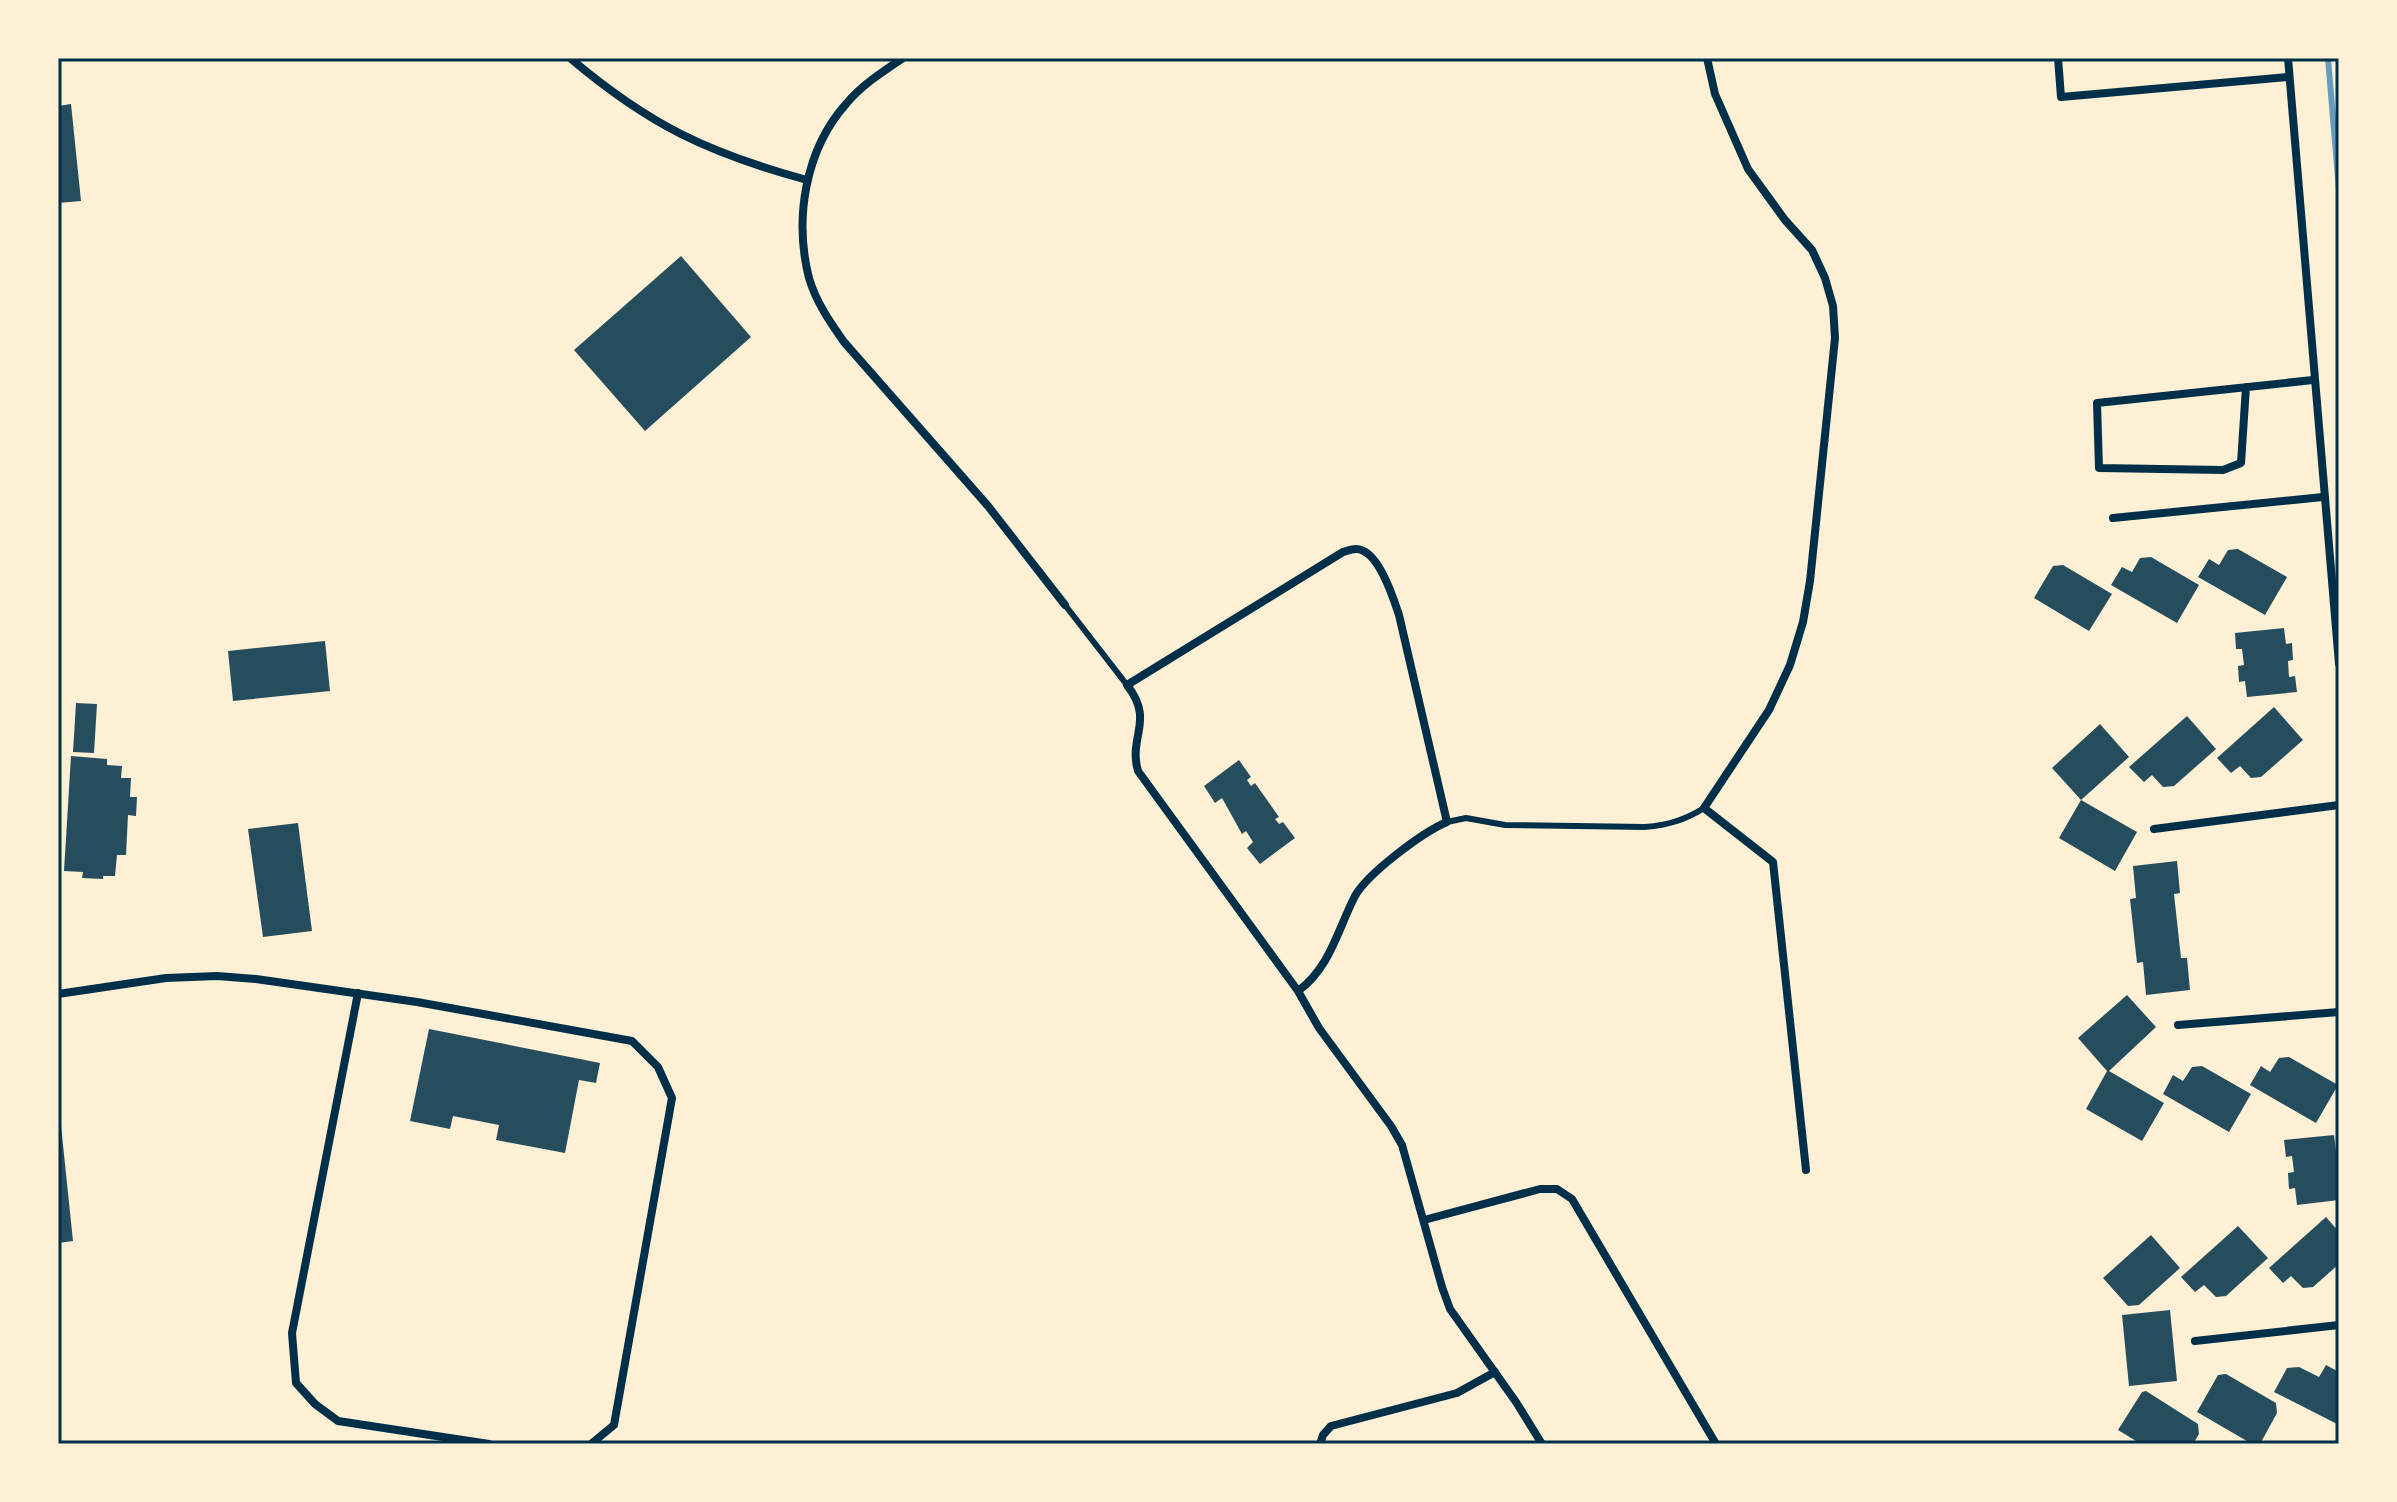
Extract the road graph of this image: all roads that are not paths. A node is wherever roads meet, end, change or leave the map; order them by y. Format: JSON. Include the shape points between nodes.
{"nodes":[{"id":1,"x":570,"y":58,"type":"edge"},
{"id":2,"x":903,"y":58,"type":"edge"},
{"id":3,"x":1707,"y":58,"type":"edge"},
{"id":4,"x":2058,"y":58,"type":"edge"},
{"id":5,"x":2288,"y":58,"type":"edge"},
{"id":6,"x":2289,"y":77,"type":"junction"},
{"id":7,"x":807,"y":180,"type":"junction"},
{"id":8,"x":2313,"y":380,"type":"junction"},
{"id":9,"x":2246,"y":387,"type":"junction"},
{"id":10,"x":2323,"y":497,"type":"junction"},
{"id":11,"x":2113,"y":518,"type":"dead end"},
{"id":12,"x":1065,"y":605,"type":"joint"},
{"id":13,"x":2339,"y":664,"type":"edge"},
{"id":14,"x":1127,"y":685,"type":"junction"},
{"id":15,"x":2339,"y":805,"type":"edge"},
{"id":16,"x":1704,"y":808,"type":"junction"},
{"id":17,"x":1447,"y":822,"type":"junction"},
{"id":18,"x":2154,"y":829,"type":"dead end"},
{"id":19,"x":1298,"y":991,"type":"junction"},
{"id":20,"x":358,"y":993,"type":"junction"},
{"id":21,"x":58,"y":994,"type":"edge"},
{"id":22,"x":2339,"y":1012,"type":"edge"},
{"id":23,"x":2178,"y":1025,"type":"dead end"},
{"id":24,"x":1806,"y":1170,"type":"dead end"},
{"id":25,"x":1424,"y":1220,"type":"junction"},
{"id":26,"x":2339,"y":1325,"type":"edge"},
{"id":27,"x":2195,"y":1341,"type":"dead end"},
{"id":28,"x":1495,"y":1372,"type":"junction"},
{"id":29,"x":489,"y":1444,"type":"edge"},
{"id":30,"x":591,"y":1444,"type":"edge"},
{"id":31,"x":1320,"y":1444,"type":"edge"},
{"id":32,"x":1542,"y":1444,"type":"edge"},
{"id":33,"x":1716,"y":1444,"type":"edge"}],
"edges":[{"from":1,"to":7,"type":"street","via":[[667,128],[713,151]]},
{"from":2,"to":7,"type":"street","via":[[844,106],[828,129]]},
{"from":3,"to":16,"type":"street","via":[[1715,94],[1748,169],[1812,250],[1825,278],[1835,338],[1803,622],[1769,710]]},
{"from":4,"to":6,"type":"street","via":[[2061,97]]},
{"from":5,"to":6,"type":"street"},
{"from":6,"to":8,"type":"street"},
{"from":7,"to":12,"type":"street","via":[[804,249],[823,312]]},
{"from":8,"to":9,"type":"street"},
{"from":8,"to":10,"type":"street"},
{"from":9,"to":9,"type":"street","via":[[2097,403],[2099,468],[2223,470],[2241,463]]},
{"from":10,"to":11,"type":"street"},
{"from":10,"to":13,"type":"street"},
{"from":12,"to":14,"type":"lane"},
{"from":14,"to":17,"type":"street","via":[[1343,552],[1358,549],[1371,554],[1399,615]]},
{"from":14,"to":19,"type":"street","via":[[1138,699],[1141,722],[1134,757],[1138,771]]},
{"from":15,"to":18,"type":"street"},
{"from":16,"to":17,"type":"lane","via":[[1689,818],[1645,827],[1542,827],[1466,818]]},
{"from":16,"to":24,"type":"street","via":[[1773,862]]},
{"from":17,"to":19,"type":"street","via":[[1366,880],[1321,969]]},
{"from":19,"to":25,"type":"street","via":[[1402,1145]]},
{"from":20,"to":21,"type":"street","via":[[217,976]]},
{"from":20,"to":29,"type":"street","via":[[292,1333],[296,1383],[338,1421]]},
{"from":20,"to":30,"type":"street","via":[[632,1041],[658,1067],[672,1098],[614,1425]]},
{"from":22,"to":23,"type":"street"},
{"from":25,"to":28,"type":"street","via":[[1450,1309]]},
{"from":25,"to":33,"type":"street","via":[[1540,1189],[1557,1189],[1572,1199]]},
{"from":26,"to":27,"type":"street"},
{"from":28,"to":31,"type":"street","via":[[1457,1393],[1331,1426]]},
{"from":28,"to":32,"type":"street"}]}
